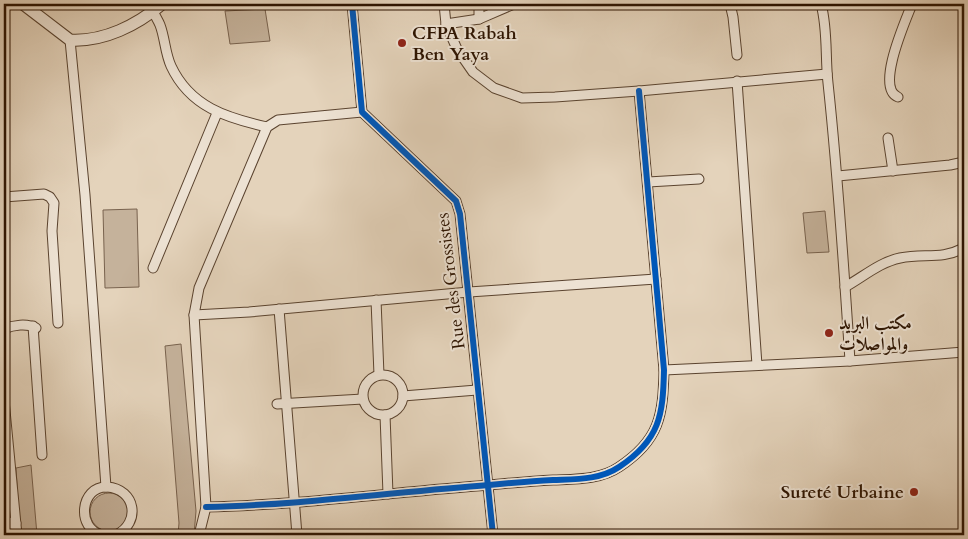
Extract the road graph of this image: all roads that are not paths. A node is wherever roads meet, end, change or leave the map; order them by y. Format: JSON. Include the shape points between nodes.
{"nodes":[{"id":1,"x":23,"y":4,"type":"edge"},
{"id":2,"x":352,"y":4,"type":"edge"},
{"id":3,"x":444,"y":4,"type":"edge"},
{"id":4,"x":479,"y":4,"type":"edge"},
{"id":5,"x":514,"y":4,"type":"edge"},
{"id":6,"x":730,"y":4,"type":"edge"},
{"id":7,"x":821,"y":4,"type":"edge"},
{"id":8,"x":912,"y":4,"type":"edge"},
{"id":9,"x":158,"y":7,"type":"edge"},
{"id":10,"x":480,"y":19,"type":"junction"},
{"id":11,"x":446,"y":24,"type":"junction"},
{"id":12,"x":70,"y":40,"type":"junction"},
{"id":13,"x":737,"y":55,"type":"dead end"},
{"id":14,"x":827,"y":74,"type":"junction"},
{"id":15,"x":737,"y":81,"type":"junction"},
{"id":16,"x":639,"y":91,"type":"junction"},
{"id":17,"x":898,"y":97,"type":"dead end"},
{"id":18,"x":362,"y":112,"type":"junction"},
{"id":19,"x":217,"y":113,"type":"junction"},
{"id":20,"x":267,"y":127,"type":"junction"},
{"id":21,"x":888,"y":138,"type":"dead end"},
{"id":22,"x":964,"y":162,"type":"edge"},
{"id":23,"x":893,"y":171,"type":"junction"},
{"id":24,"x":838,"y":176,"type":"junction"},
{"id":25,"x":699,"y":180,"type":"dead end"},
{"id":26,"x":648,"y":182,"type":"junction"},
{"id":27,"x":4,"y":197,"type":"edge"},
{"id":28,"x":964,"y":248,"type":"edge"},
{"id":29,"x":153,"y":268,"type":"dead end"},
{"id":30,"x":656,"y":279,"type":"junction"},
{"id":31,"x":845,"y":288,"type":"junction"},
{"id":32,"x":469,"y":292,"type":"junction"},
{"id":33,"x":376,"y":300,"type":"junction"},
{"id":34,"x":279,"y":308,"type":"junction"},
{"id":35,"x":194,"y":315,"type":"junction"},
{"id":36,"x":58,"y":323,"type":"dead end"},
{"id":37,"x":4,"y":329,"type":"edge"},
{"id":38,"x":964,"y":352,"type":"edge"},
{"id":39,"x":850,"y":361,"type":"junction"},
{"id":40,"x":757,"y":365,"type":"junction"},
{"id":41,"x":664,"y":370,"type":"junction"},
{"id":42,"x":379,"y":375,"type":"junction"},
{"id":43,"x":478,"y":390,"type":"junction"},
{"id":44,"x":403,"y":396,"type":"junction"},
{"id":45,"x":363,"y":399,"type":"junction"},
{"id":46,"x":4,"y":400,"type":"edge"},
{"id":47,"x":277,"y":404,"type":"dead end"},
{"id":48,"x":287,"y":405,"type":"junction"},
{"id":49,"x":385,"y":415,"type":"junction"},
{"id":50,"x":42,"y":455,"type":"dead end"},
{"id":51,"x":489,"y":485,"type":"junction"},
{"id":52,"x":106,"y":487,"type":"junction"},
{"id":53,"x":388,"y":494,"type":"junction"},
{"id":54,"x":295,"y":502,"type":"junction"},
{"id":55,"x":206,"y":507,"type":"junction"},
{"id":56,"x":10,"y":523,"type":"edge"},
{"id":57,"x":18,"y":535,"type":"edge"},
{"id":58,"x":98,"y":535,"type":"edge"},
{"id":59,"x":116,"y":535,"type":"edge"},
{"id":60,"x":199,"y":535,"type":"edge"},
{"id":61,"x":297,"y":535,"type":"edge"},
{"id":62,"x":493,"y":535,"type":"edge"}],
"edges":[{"from":1,"to":12,"type":"street"},
{"from":2,"to":18,"type":"street"},
{"from":3,"to":11,"type":"street"},
{"from":4,"to":10,"type":"street"},
{"from":5,"to":10,"type":"street"},
{"from":6,"to":13,"type":"street"},
{"from":7,"to":14,"type":"street","via":[[827,35]]},
{"from":8,"to":17,"type":"street","via":[[895,47],[889,78],[890,89]]},
{"from":9,"to":12,"type":"street","via":[[113,34]]},
{"from":9,"to":19,"type":"street","via":[[171,66],[180,81]]},
{"from":10,"to":11,"type":"street"},
{"from":11,"to":16,"type":"street","via":[[457,50],[473,72],[494,88],[522,98]]},
{"from":12,"to":52,"type":"street","via":[[85,195]]},
{"from":14,"to":15,"type":"street"},
{"from":14,"to":24,"type":"street"},
{"from":15,"to":16,"type":"street"},
{"from":15,"to":40,"type":"street"},
{"from":16,"to":26,"type":"street"},
{"from":18,"to":20,"type":"street","via":[[278,120]]},
{"from":18,"to":32,"type":"street","name":"Rue des Grossistes","via":[[456,201]]},
{"from":19,"to":20,"type":"street"},
{"from":19,"to":29,"type":"street"},
{"from":20,"to":35,"type":"street","via":[[199,288]]},
{"from":21,"to":23,"type":"street"},
{"from":22,"to":23,"type":"street"},
{"from":23,"to":24,"type":"street"},
{"from":24,"to":31,"type":"street"},
{"from":25,"to":26,"type":"street"},
{"from":26,"to":30,"type":"street"},
{"from":27,"to":36,"type":"street","via":[[44,194],[54,203],[52,231]]},
{"from":28,"to":31,"type":"street","via":[[951,255],[888,261]]},
{"from":30,"to":32,"type":"street"},
{"from":30,"to":41,"type":"street"},
{"from":31,"to":39,"type":"street"},
{"from":32,"to":33,"type":"street"},
{"from":32,"to":43,"type":"street","name":"Rue des Grossistes"},
{"from":33,"to":34,"type":"street"},
{"from":33,"to":42,"type":"street"},
{"from":34,"to":35,"type":"street"},
{"from":34,"to":48,"type":"street"},
{"from":35,"to":55,"type":"street"},
{"from":37,"to":50,"type":"street","via":[[11,326],[36,328]]},
{"from":38,"to":39,"type":"street"},
{"from":39,"to":40,"type":"street"},
{"from":40,"to":41,"type":"street"},
{"from":41,"to":51,"type":"street","via":[[663,402],[658,422],[648,442],[617,468],[580,480]]},
{"from":42,"to":44,"type":"street","via":[[393,377],[399,382]]},
{"from":42,"to":45,"type":"street","via":[[366,383]]},
{"from":43,"to":44,"type":"street"},
{"from":43,"to":51,"type":"street","name":"Rue des Grossistes"},
{"from":44,"to":49,"type":"street","via":[[399,407]]},
{"from":45,"to":48,"type":"street"},
{"from":45,"to":49,"type":"street","via":[[373,413]]},
{"from":46,"to":56,"type":"street"},
{"from":47,"to":48,"type":"street"},
{"from":48,"to":54,"type":"street"},
{"from":49,"to":53,"type":"street"},
{"from":51,"to":53,"type":"street"},
{"from":51,"to":62,"type":"street","name":"Rue des Grossistes"},
{"from":52,"to":58,"type":"street","via":[[94,492],[84,506],[86,523]]},
{"from":52,"to":59,"type":"street","via":[[118,490],[132,505],[131,521]]},
{"from":53,"to":54,"type":"street"},
{"from":54,"to":55,"type":"street"},
{"from":54,"to":61,"type":"street"},
{"from":55,"to":60,"type":"street"},
{"from":56,"to":57,"type":"street"}]}
